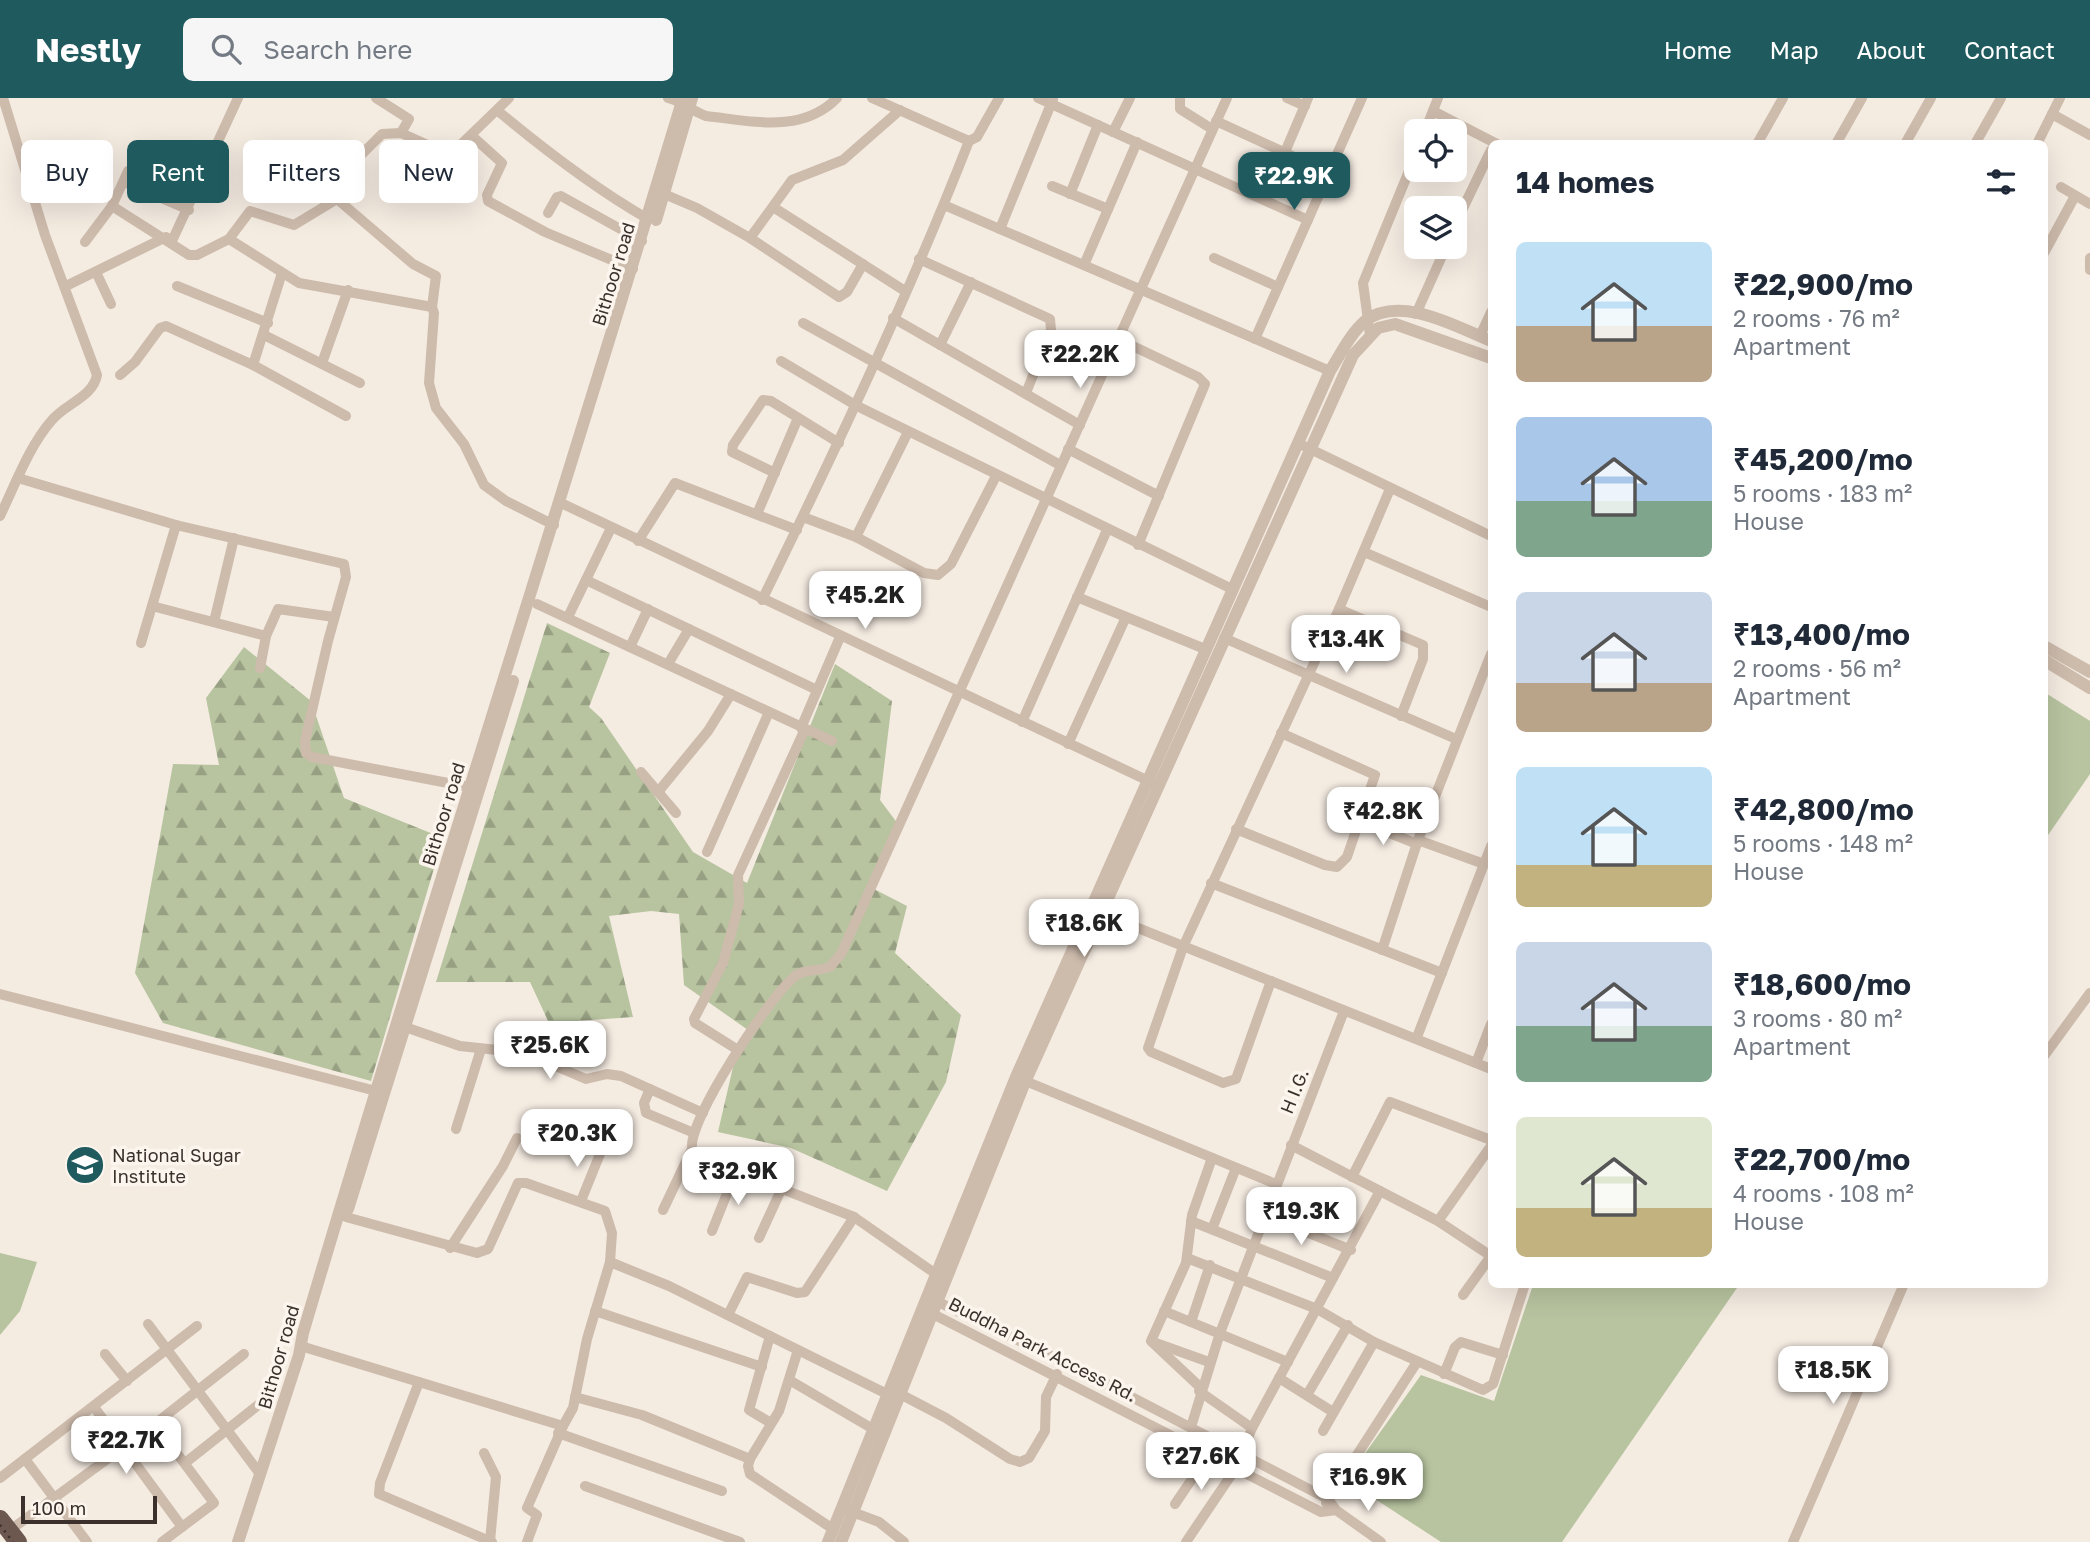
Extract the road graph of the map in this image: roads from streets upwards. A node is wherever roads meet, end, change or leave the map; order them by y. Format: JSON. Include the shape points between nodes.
{"nodes":[{"id":1,"x":3,"y":98,"type":"edge"},
{"id":2,"x":223,"y":98,"type":"edge"},
{"id":3,"x":376,"y":98,"type":"edge"},
{"id":4,"x":509,"y":98,"type":"edge"},
{"id":5,"x":668,"y":98,"type":"edge"},
{"id":6,"x":837,"y":98,"type":"edge"},
{"id":7,"x":872,"y":98,"type":"edge"},
{"id":8,"x":999,"y":98,"type":"edge"},
{"id":9,"x":1038,"y":98,"type":"edge"},
{"id":10,"x":1130,"y":98,"type":"edge"},
{"id":11,"x":1180,"y":98,"type":"edge"},
{"id":12,"x":1227,"y":98,"type":"edge"},
{"id":13,"x":1287,"y":98,"type":"edge"},
{"id":14,"x":1362,"y":98,"type":"edge"},
{"id":15,"x":1438,"y":98,"type":"edge"},
{"id":16,"x":1783,"y":98,"type":"edge"},
{"id":17,"x":1862,"y":98,"type":"edge"},
{"id":18,"x":1931,"y":98,"type":"edge"},
{"id":19,"x":2001,"y":98,"type":"edge"},
{"id":20,"x":2060,"y":98,"type":"edge"},
{"id":21,"x":237,"y":100,"type":"edge"},
{"id":22,"x":687,"y":101,"type":"edge"},
{"id":23,"x":1053,"y":101,"type":"edge"},
{"id":24,"x":1307,"y":102,"type":"edge"},
{"id":25,"x":394,"y":103,"type":"edge"},
{"id":26,"x":900,"y":110,"type":"junction"},
{"id":27,"x":498,"y":111,"type":"junction"},
{"id":28,"x":1433,"y":111,"type":"junction"},
{"id":29,"x":2052,"y":114,"type":"junction"},
{"id":30,"x":1430,"y":119,"type":"edge"},
{"id":31,"x":1098,"y":125,"type":"junction"},
{"id":32,"x":1214,"y":125,"type":"junction"},
{"id":33,"x":1113,"y":132,"type":"junction"},
{"id":34,"x":401,"y":133,"type":"junction"},
{"id":35,"x":2090,"y":135,"type":"edge"},
{"id":36,"x":472,"y":136,"type":"junction"},
{"id":37,"x":1759,"y":140,"type":"edge"},
{"id":38,"x":1838,"y":140,"type":"edge"},
{"id":39,"x":1909,"y":140,"type":"edge"},
{"id":40,"x":1977,"y":140,"type":"edge"},
{"id":41,"x":2039,"y":140,"type":"edge"},
{"id":42,"x":969,"y":141,"type":"junction"},
{"id":43,"x":1137,"y":142,"type":"junction"},
{"id":44,"x":1488,"y":142,"type":"edge"},
{"id":45,"x":365,"y":149,"type":"edge"},
{"id":46,"x":1285,"y":152,"type":"junction"},
{"id":47,"x":1488,"y":157,"type":"edge"},
{"id":48,"x":1196,"y":166,"type":"junction"},
{"id":49,"x":1329,"y":173,"type":"junction"},
{"id":50,"x":1404,"y":182,"type":"edge"},
{"id":51,"x":1052,"y":186,"type":"dead end"},
{"id":52,"x":2061,"y":187,"type":"dead end"},
{"id":53,"x":664,"y":194,"type":"junction"},
{"id":54,"x":1070,"y":194,"type":"junction"},
{"id":55,"x":2075,"y":196,"type":"junction"},
{"id":56,"x":610,"y":197,"type":"junction"},
{"id":57,"x":1467,"y":200,"type":"edge"},
{"id":58,"x":329,"y":203,"type":"edge"},
{"id":59,"x":340,"y":203,"type":"edge"},
{"id":60,"x":2090,"y":204,"type":"edge"},
{"id":61,"x":944,"y":205,"type":"junction"},
{"id":62,"x":112,"y":206,"type":"junction"},
{"id":63,"x":773,"y":206,"type":"junction"},
{"id":64,"x":1108,"y":209,"type":"junction"},
{"id":65,"x":189,"y":210,"type":"junction"},
{"id":66,"x":548,"y":213,"type":"dead end"},
{"id":67,"x":597,"y":216,"type":"junction"},
{"id":68,"x":648,"y":219,"type":"junction"},
{"id":69,"x":1308,"y":220,"type":"junction"},
{"id":70,"x":1000,"y":229,"type":"junction"},
{"id":71,"x":750,"y":238,"type":"junction"},
{"id":72,"x":169,"y":239,"type":"junction"},
{"id":73,"x":229,"y":239,"type":"junction"},
{"id":74,"x":642,"y":241,"type":"junction"},
{"id":75,"x":85,"y":242,"type":"dead end"},
{"id":76,"x":2048,"y":246,"type":"edge"},
{"id":77,"x":1214,"y":258,"type":"dead end"},
{"id":78,"x":2090,"y":258,"type":"edge"},
{"id":79,"x":919,"y":259,"type":"junction"},
{"id":80,"x":1441,"y":259,"type":"edge"},
{"id":81,"x":863,"y":264,"type":"junction"},
{"id":82,"x":1084,"y":265,"type":"junction"},
{"id":83,"x":633,"y":269,"type":"junction"},
{"id":84,"x":2090,"y":270,"type":"edge"},
{"id":85,"x":96,"y":272,"type":"junction"},
{"id":86,"x":282,"y":273,"type":"junction"},
{"id":87,"x":971,"y":282,"type":"junction"},
{"id":88,"x":66,"y":285,"type":"junction"},
{"id":89,"x":177,"y":286,"type":"dead end"},
{"id":90,"x":1278,"y":287,"type":"junction"},
{"id":91,"x":1139,"y":289,"type":"junction"},
{"id":92,"x":348,"y":290,"type":"junction"},
{"id":93,"x":905,"y":291,"type":"junction"},
{"id":94,"x":111,"y":304,"type":"dead end"},
{"id":95,"x":432,"y":307,"type":"junction"},
{"id":96,"x":1416,"y":314,"type":"junction"},
{"id":97,"x":893,"y":318,"type":"junction"},
{"id":98,"x":1367,"y":320,"type":"junction"},
{"id":99,"x":268,"y":323,"type":"junction"},
{"id":100,"x":803,"y":323,"type":"dead end"},
{"id":101,"x":264,"y":335,"type":"junction"},
{"id":102,"x":1370,"y":335,"type":"junction"},
{"id":103,"x":1485,"y":338,"type":"edge"},
{"id":104,"x":1118,"y":339,"type":"junction"},
{"id":105,"x":1255,"y":339,"type":"junction"},
{"id":106,"x":940,"y":345,"type":"junction"},
{"id":107,"x":1488,"y":357,"type":"edge"},
{"id":108,"x":781,"y":361,"type":"dead end"},
{"id":109,"x":321,"y":363,"type":"junction"},
{"id":110,"x":873,"y":363,"type":"junction"},
{"id":111,"x":253,"y":365,"type":"junction"},
{"id":112,"x":1330,"y":371,"type":"junction"},
{"id":113,"x":120,"y":375,"type":"dead end"},
{"id":114,"x":360,"y":383,"type":"dead end"},
{"id":115,"x":1026,"y":393,"type":"junction"},
{"id":116,"x":858,"y":406,"type":"junction"},
{"id":117,"x":346,"y":416,"type":"dead end"},
{"id":118,"x":798,"y":418,"type":"junction"},
{"id":119,"x":1080,"y":425,"type":"junction"},
{"id":120,"x":908,"y":432,"type":"junction"},
{"id":121,"x":839,"y":443,"type":"junction"},
{"id":122,"x":1303,"y":446,"type":"junction"},
{"id":123,"x":1068,"y":449,"type":"junction"},
{"id":124,"x":1060,"y":465,"type":"junction"},
{"id":125,"x":775,"y":472,"type":"junction"},
{"id":126,"x":996,"y":476,"type":"junction"},
{"id":127,"x":18,"y":478,"type":"junction"},
{"id":128,"x":1390,"y":489,"type":"junction"},
{"id":129,"x":1158,"y":496,"type":"junction"},
{"id":130,"x":1043,"y":499,"type":"junction"},
{"id":131,"x":563,"y":505,"type":"junction"},
{"id":132,"x":757,"y":514,"type":"junction"},
{"id":133,"x":0,"y":516,"type":"edge"},
{"id":134,"x":803,"y":517,"type":"junction"},
{"id":135,"x":176,"y":525,"type":"junction"},
{"id":136,"x":554,"y":525,"type":"junction"},
{"id":137,"x":611,"y":528,"type":"junction"},
{"id":138,"x":797,"y":530,"type":"junction"},
{"id":139,"x":1107,"y":530,"type":"junction"},
{"id":140,"x":1488,"y":535,"type":"edge"},
{"id":141,"x":856,"y":537,"type":"junction"},
{"id":142,"x":234,"y":538,"type":"junction"},
{"id":143,"x":638,"y":541,"type":"junction"},
{"id":144,"x":1138,"y":545,"type":"junction"},
{"id":145,"x":1364,"y":551,"type":"junction"},
{"id":146,"x":586,"y":580,"type":"junction"},
{"id":147,"x":1232,"y":589,"type":"junction"},
{"id":148,"x":1077,"y":597,"type":"junction"},
{"id":149,"x":762,"y":600,"type":"junction"},
{"id":150,"x":537,"y":604,"type":"junction"},
{"id":151,"x":152,"y":606,"type":"junction"},
{"id":152,"x":1488,"y":606,"type":"edge"},
{"id":153,"x":648,"y":609,"type":"junction"},
{"id":154,"x":1339,"y":609,"type":"junction"},
{"id":155,"x":334,"y":617,"type":"junction"},
{"id":156,"x":568,"y":617,"type":"junction"},
{"id":157,"x":1126,"y":617,"type":"junction"},
{"id":158,"x":214,"y":622,"type":"junction"},
{"id":159,"x":689,"y":629,"type":"junction"},
{"id":160,"x":266,"y":636,"type":"junction"},
{"id":161,"x":840,"y":637,"type":"junction"},
{"id":162,"x":1224,"y":638,"type":"junction"},
{"id":163,"x":141,"y":643,"type":"dead end"},
{"id":164,"x":630,"y":647,"type":"junction"},
{"id":165,"x":2048,"y":648,"type":"edge"},
{"id":166,"x":1205,"y":649,"type":"junction"},
{"id":167,"x":1488,"y":661,"type":"edge"},
{"id":168,"x":2048,"y":662,"type":"edge"},
{"id":169,"x":668,"y":664,"type":"junction"},
{"id":170,"x":260,"y":668,"type":"dead end"},
{"id":171,"x":2090,"y":673,"type":"edge"},
{"id":172,"x":1308,"y":675,"type":"junction"},
{"id":173,"x":2090,"y":688,"type":"edge"},
{"id":174,"x":817,"y":691,"type":"junction"},
{"id":175,"x":958,"y":692,"type":"junction"},
{"id":176,"x":731,"y":694,"type":"junction"},
{"id":177,"x":769,"y":712,"type":"junction"},
{"id":178,"x":1401,"y":716,"type":"junction"},
{"id":179,"x":1022,"y":722,"type":"junction"},
{"id":180,"x":803,"y":729,"type":"junction"},
{"id":181,"x":1281,"y":733,"type":"junction"},
{"id":182,"x":1456,"y":739,"type":"junction"},
{"id":183,"x":832,"y":741,"type":"dead end"},
{"id":184,"x":1068,"y":744,"type":"junction"},
{"id":185,"x":641,"y":772,"type":"dead end"},
{"id":186,"x":1152,"y":783,"type":"junction"},
{"id":187,"x":470,"y":787,"type":"junction"},
{"id":188,"x":658,"y":792,"type":"junction"},
{"id":189,"x":676,"y":813,"type":"dead end"},
{"id":190,"x":1360,"y":821,"type":"junction"},
{"id":191,"x":1236,"y":829,"type":"junction"},
{"id":192,"x":1418,"y":842,"type":"junction"},
{"id":193,"x":707,"y":852,"type":"dead end"},
{"id":194,"x":1486,"y":869,"type":"edge"},
{"id":195,"x":1211,"y":883,"type":"junction"},
{"id":196,"x":1096,"y":908,"type":"junction"},
{"id":197,"x":1183,"y":947,"type":"junction"},
{"id":198,"x":1382,"y":950,"type":"junction"},
{"id":199,"x":1442,"y":973,"type":"junction"},
{"id":200,"x":1272,"y":981,"type":"junction"},
{"id":201,"x":2090,"y":993,"type":"edge"},
{"id":202,"x":0,"y":994,"type":"edge"},
{"id":203,"x":1344,"y":1011,"type":"junction"},
{"id":204,"x":405,"y":1027,"type":"junction"},
{"id":205,"x":1488,"y":1032,"type":"edge"},
{"id":206,"x":1417,"y":1037,"type":"junction"},
{"id":207,"x":481,"y":1049,"type":"junction"},
{"id":208,"x":738,"y":1050,"type":"junction"},
{"id":209,"x":2048,"y":1051,"type":"edge"},
{"id":210,"x":1476,"y":1063,"type":"junction"},
{"id":211,"x":1488,"y":1068,"type":"edge"},
{"id":212,"x":1020,"y":1080,"type":"junction"},
{"id":213,"x":650,"y":1089,"type":"junction"},
{"id":214,"x":376,"y":1091,"type":"junction"},
{"id":215,"x":703,"y":1112,"type":"junction"},
{"id":216,"x":456,"y":1129,"type":"dead end"},
{"id":217,"x":694,"y":1133,"type":"junction"},
{"id":218,"x":517,"y":1138,"type":"dead end"},
{"id":219,"x":1488,"y":1139,"type":"edge"},
{"id":220,"x":1291,"y":1145,"type":"junction"},
{"id":221,"x":602,"y":1149,"type":"dead end"},
{"id":222,"x":692,"y":1149,"type":"junction"},
{"id":223,"x":1488,"y":1150,"type":"edge"},
{"id":224,"x":1212,"y":1158,"type":"junction"},
{"id":225,"x":1236,"y":1168,"type":"junction"},
{"id":226,"x":736,"y":1171,"type":"junction"},
{"id":227,"x":1352,"y":1177,"type":"junction"},
{"id":228,"x":1276,"y":1184,"type":"junction"},
{"id":229,"x":781,"y":1190,"type":"junction"},
{"id":230,"x":1380,"y":1191,"type":"junction"},
{"id":231,"x":581,"y":1202,"type":"junction"},
{"id":232,"x":663,"y":1210,"type":"dead end"},
{"id":233,"x":1264,"y":1215,"type":"junction"},
{"id":234,"x":346,"y":1217,"type":"junction"},
{"id":235,"x":855,"y":1217,"type":"junction"},
{"id":236,"x":1191,"y":1220,"type":"junction"},
{"id":237,"x":1438,"y":1221,"type":"junction"},
{"id":238,"x":1212,"y":1229,"type":"junction"},
{"id":239,"x":712,"y":1231,"type":"dead end"},
{"id":240,"x":759,"y":1238,"type":"dead end"},
{"id":241,"x":1253,"y":1246,"type":"junction"},
{"id":242,"x":450,"y":1248,"type":"junction"},
{"id":243,"x":1351,"y":1250,"type":"junction"},
{"id":244,"x":1488,"y":1254,"type":"edge"},
{"id":245,"x":1187,"y":1258,"type":"junction"},
{"id":246,"x":1488,"y":1260,"type":"edge"},
{"id":247,"x":610,"y":1262,"type":"junction"},
{"id":248,"x":1210,"y":1265,"type":"junction"},
{"id":249,"x":936,"y":1274,"type":"junction"},
{"id":250,"x":1242,"y":1277,"type":"junction"},
{"id":251,"x":1333,"y":1278,"type":"junction"},
{"id":252,"x":1524,"y":1288,"type":"edge"},
{"id":253,"x":1902,"y":1288,"type":"edge"},
{"id":254,"x":1464,"y":1295,"type":"dead end"},
{"id":255,"x":930,"y":1305,"type":"junction"},
{"id":256,"x":1317,"y":1309,"type":"junction"},
{"id":257,"x":595,"y":1311,"type":"junction"},
{"id":258,"x":1164,"y":1311,"type":"junction"},
{"id":259,"x":728,"y":1315,"type":"junction"},
{"id":260,"x":1191,"y":1322,"type":"junction"},
{"id":261,"x":148,"y":1324,"type":"dead end"},
{"id":262,"x":1348,"y":1325,"type":"junction"},
{"id":263,"x":197,"y":1326,"type":"dead end"},
{"id":264,"x":1220,"y":1333,"type":"junction"},
{"id":265,"x":770,"y":1336,"type":"junction"},
{"id":266,"x":1150,"y":1341,"type":"junction"},
{"id":267,"x":1374,"y":1342,"type":"junction"},
{"id":268,"x":167,"y":1349,"type":"junction"},
{"id":269,"x":798,"y":1350,"type":"junction"},
{"id":270,"x":302,"y":1351,"type":"junction"},
{"id":271,"x":105,"y":1354,"type":"dead end"},
{"id":272,"x":244,"y":1354,"type":"dead end"},
{"id":273,"x":1503,"y":1355,"type":"junction"},
{"id":274,"x":1209,"y":1362,"type":"junction"},
{"id":275,"x":1288,"y":1362,"type":"junction"},
{"id":276,"x":1417,"y":1362,"type":"junction"},
{"id":277,"x":762,"y":1367,"type":"junction"},
{"id":278,"x":1057,"y":1374,"type":"junction"},
{"id":279,"x":1444,"y":1374,"type":"junction"},
{"id":280,"x":1279,"y":1378,"type":"junction"},
{"id":281,"x":127,"y":1381,"type":"junction"},
{"id":282,"x":791,"y":1381,"type":"junction"},
{"id":283,"x":419,"y":1382,"type":"junction"},
{"id":284,"x":197,"y":1390,"type":"junction"},
{"id":285,"x":1200,"y":1390,"type":"junction"},
{"id":286,"x":894,"y":1394,"type":"junction"},
{"id":287,"x":1307,"y":1395,"type":"junction"},
{"id":288,"x":575,"y":1397,"type":"junction"},
{"id":289,"x":262,"y":1402,"type":"dead end"},
{"id":290,"x":94,"y":1407,"type":"junction"},
{"id":291,"x":1333,"y":1412,"type":"junction"},
{"id":292,"x":771,"y":1423,"type":"junction"},
{"id":293,"x":155,"y":1424,"type":"junction"},
{"id":294,"x":1191,"y":1427,"type":"junction"},
{"id":295,"x":560,"y":1429,"type":"junction"},
{"id":296,"x":873,"y":1429,"type":"junction"},
{"id":297,"x":1252,"y":1429,"type":"junction"},
{"id":298,"x":227,"y":1431,"type":"junction"},
{"id":299,"x":1322,"y":1431,"type":"dead end"},
{"id":300,"x":125,"y":1448,"type":"junction"},
{"id":301,"x":484,"y":1453,"type":"dead end"},
{"id":302,"x":1209,"y":1454,"type":"junction"},
{"id":303,"x":1241,"y":1456,"type":"junction"},
{"id":304,"x":25,"y":1459,"type":"junction"},
{"id":305,"x":750,"y":1459,"type":"junction"},
{"id":306,"x":185,"y":1463,"type":"junction"},
{"id":307,"x":1236,"y":1468,"type":"junction"},
{"id":308,"x":260,"y":1474,"type":"junction"},
{"id":309,"x":0,"y":1478,"type":"edge"},
{"id":310,"x":586,"y":1486,"type":"dead end"},
{"id":311,"x":722,"y":1491,"type":"dead end"},
{"id":312,"x":1328,"y":1499,"type":"junction"},
{"id":313,"x":55,"y":1500,"type":"junction"},
{"id":314,"x":1175,"y":1504,"type":"dead end"},
{"id":315,"x":847,"y":1510,"type":"junction"},
{"id":316,"x":1336,"y":1510,"type":"junction"},
{"id":317,"x":1321,"y":1512,"type":"junction"},
{"id":318,"x":180,"y":1529,"type":"junction"},
{"id":319,"x":833,"y":1529,"type":"junction"},
{"id":320,"x":9,"y":1531,"type":"edge"},
{"id":321,"x":84,"y":1541,"type":"edge"},
{"id":322,"x":491,"y":1541,"type":"edge"},
{"id":323,"x":162,"y":1542,"type":"edge"},
{"id":324,"x":184,"y":1542,"type":"edge"},
{"id":325,"x":238,"y":1542,"type":"edge"},
{"id":326,"x":527,"y":1542,"type":"edge"},
{"id":327,"x":740,"y":1542,"type":"edge"},
{"id":328,"x":828,"y":1542,"type":"edge"},
{"id":329,"x":841,"y":1542,"type":"edge"},
{"id":330,"x":904,"y":1542,"type":"edge"},
{"id":331,"x":1186,"y":1542,"type":"edge"},
{"id":332,"x":1381,"y":1542,"type":"edge"},
{"id":333,"x":1793,"y":1542,"type":"edge"}],
"edges":[{"from":1,"to":88,"type":"street","via":[[45,235]]},
{"from":2,"to":21,"type":"street"},
{"from":3,"to":25,"type":"street"},
{"from":4,"to":27,"type":"street"},
{"from":5,"to":22,"type":"street"},
{"from":6,"to":22,"type":"street","via":[[820,114],[798,121],[706,116]]},
{"from":7,"to":26,"type":"street"},
{"from":8,"to":42,"type":"street","via":[[977,136]]},
{"from":9,"to":23,"type":"street"},
{"from":10,"to":33,"type":"street"},
{"from":11,"to":32,"type":"street","via":[[1181,109]]},
{"from":12,"to":32,"type":"street"},
{"from":13,"to":24,"type":"street"},
{"from":14,"to":49,"type":"street"},
{"from":15,"to":28,"type":"street"},
{"from":16,"to":37,"type":"street"},
{"from":17,"to":38,"type":"street"},
{"from":18,"to":39,"type":"street"},
{"from":19,"to":40,"type":"street"},
{"from":20,"to":29,"type":"street"},
{"from":21,"to":65,"type":"street"},
{"from":22,"to":53,"type":"street"},
{"from":22,"to":68,"type":"street","name":"Bithoor road"},
{"from":23,"to":31,"type":"street"},
{"from":23,"to":70,"type":"street"},
{"from":24,"to":46,"type":"street"},
{"from":25,"to":34,"type":"street","via":[[409,120]]},
{"from":26,"to":42,"type":"street"},
{"from":26,"to":63,"type":"street","via":[[843,160],[792,180]]},
{"from":27,"to":36,"type":"street"},
{"from":27,"to":56,"type":"street"},
{"from":28,"to":30,"type":"street"},
{"from":28,"to":44,"type":"street"},
{"from":29,"to":35,"type":"street"},
{"from":29,"to":41,"type":"street"},
{"from":31,"to":33,"type":"street"},
{"from":31,"to":54,"type":"street"},
{"from":32,"to":46,"type":"street"},
{"from":32,"to":48,"type":"street"},
{"from":33,"to":43,"type":"street"},
{"from":34,"to":36,"type":"street","via":[[448,156]]},
{"from":34,"to":45,"type":"street","via":[[382,134]]},
{"from":36,"to":83,"type":"street","via":[[502,163],[488,201],[545,232]]},
{"from":42,"to":61,"type":"street"},
{"from":43,"to":48,"type":"street"},
{"from":43,"to":64,"type":"street"},
{"from":46,"to":49,"type":"street"},
{"from":47,"to":57,"type":"street"},
{"from":48,"to":69,"type":"street"},
{"from":48,"to":91,"type":"street"},
{"from":49,"to":69,"type":"street"},
{"from":50,"to":98,"type":"street","via":[[1363,283]]},
{"from":51,"to":54,"type":"street"},
{"from":52,"to":55,"type":"street"},
{"from":53,"to":71,"type":"street"},
{"from":53,"to":131,"type":"street"},
{"from":54,"to":64,"type":"street"},
{"from":55,"to":60,"type":"street"},
{"from":55,"to":76,"type":"street"},
{"from":56,"to":67,"type":"street"},
{"from":56,"to":68,"type":"street"},
{"from":58,"to":73,"type":"street","via":[[295,225],[250,211]]},
{"from":59,"to":95,"type":"street","via":[[413,264],[436,276]]},
{"from":61,"to":70,"type":"street"},
{"from":61,"to":79,"type":"street"},
{"from":62,"to":65,"type":"street","via":[[126,176]]},
{"from":62,"to":72,"type":"street"},
{"from":62,"to":75,"type":"street"},
{"from":63,"to":71,"type":"street"},
{"from":63,"to":81,"type":"street"},
{"from":64,"to":82,"type":"street"},
{"from":65,"to":72,"type":"street"},
{"from":66,"to":67,"type":"street","via":[[560,195]]},
{"from":67,"to":74,"type":"street"},
{"from":68,"to":74,"type":"street","name":"Bithoor road"},
{"from":69,"to":90,"type":"street"},
{"from":70,"to":82,"type":"street"},
{"from":71,"to":81,"type":"street","via":[[839,297],[847,292]]},
{"from":72,"to":73,"type":"street","via":[[193,255]]},
{"from":72,"to":85,"type":"street"},
{"from":73,"to":86,"type":"street"},
{"from":74,"to":83,"type":"street","name":"Bithoor road"},
{"from":77,"to":90,"type":"street"},
{"from":78,"to":84,"type":"street"},
{"from":79,"to":87,"type":"street"},
{"from":79,"to":93,"type":"street"},
{"from":80,"to":96,"type":"street"},
{"from":81,"to":93,"type":"street"},
{"from":82,"to":91,"type":"street"},
{"from":83,"to":131,"type":"street","name":"Bithoor road"},
{"from":85,"to":88,"type":"street"},
{"from":85,"to":94,"type":"street"},
{"from":86,"to":92,"type":"street","via":[[303,284]]},
{"from":86,"to":99,"type":"street"},
{"from":87,"to":106,"type":"street"},
{"from":87,"to":115,"type":"street","via":[[1050,319],[1051,330]]},
{"from":88,"to":127,"type":"street","via":[[75,320],[96,367],[96,381],[52,420]]},
{"from":89,"to":99,"type":"street"},
{"from":90,"to":105,"type":"street"},
{"from":91,"to":104,"type":"street"},
{"from":91,"to":105,"type":"street"},
{"from":92,"to":95,"type":"street"},
{"from":92,"to":109,"type":"street"},
{"from":93,"to":97,"type":"street"},
{"from":95,"to":136,"type":"street","via":[[429,383],[436,408],[464,444],[484,485]]},
{"from":96,"to":98,"type":"street","via":[[1390,311]]},
{"from":96,"to":103,"type":"street"},
{"from":97,"to":106,"type":"street"},
{"from":97,"to":110,"type":"street"},
{"from":98,"to":102,"type":"street"},
{"from":98,"to":112,"type":"street"},
{"from":99,"to":101,"type":"street"},
{"from":100,"to":110,"type":"street"},
{"from":101,"to":109,"type":"street"},
{"from":101,"to":111,"type":"street"},
{"from":102,"to":107,"type":"street","via":[[1395,324]]},
{"from":102,"to":122,"type":"street","via":[[1353,355]]},
{"from":104,"to":119,"type":"street"},
{"from":104,"to":129,"type":"street","via":[[1205,384]]},
{"from":105,"to":112,"type":"street"},
{"from":106,"to":115,"type":"street"},
{"from":108,"to":116,"type":"street"},
{"from":109,"to":114,"type":"street"},
{"from":110,"to":116,"type":"street"},
{"from":110,"to":124,"type":"street"},
{"from":111,"to":113,"type":"street","via":[[163,326]]},
{"from":111,"to":117,"type":"street"},
{"from":112,"to":122,"type":"street"},
{"from":115,"to":119,"type":"street"},
{"from":116,"to":120,"type":"street"},
{"from":116,"to":121,"type":"street"},
{"from":118,"to":121,"type":"street"},
{"from":118,"to":125,"type":"street"},
{"from":118,"to":125,"type":"street","via":[[763,400],[733,445],[734,455]]},
{"from":119,"to":123,"type":"street"},
{"from":120,"to":126,"type":"street"},
{"from":120,"to":141,"type":"street"},
{"from":121,"to":134,"type":"street"},
{"from":122,"to":128,"type":"street"},
{"from":122,"to":147,"type":"street"},
{"from":122,"to":162,"type":"street"},
{"from":123,"to":124,"type":"street"},
{"from":123,"to":129,"type":"street"},
{"from":124,"to":130,"type":"street"},
{"from":125,"to":132,"type":"street"},
{"from":126,"to":130,"type":"street"},
{"from":126,"to":141,"type":"street","via":[[951,564],[938,575],[924,573]]},
{"from":127,"to":133,"type":"street"},
{"from":127,"to":135,"type":"street"},
{"from":128,"to":140,"type":"street"},
{"from":128,"to":145,"type":"street"},
{"from":129,"to":144,"type":"street"},
{"from":130,"to":139,"type":"street"},
{"from":130,"to":175,"type":"street"},
{"from":131,"to":136,"type":"street","name":"Bithoor road"},
{"from":131,"to":137,"type":"street"},
{"from":131,"to":150,"type":"street"},
{"from":132,"to":138,"type":"street"},
{"from":132,"to":143,"type":"street","via":[[675,483]]},
{"from":134,"to":138,"type":"street"},
{"from":134,"to":141,"type":"street"},
{"from":135,"to":142,"type":"street"},
{"from":135,"to":151,"type":"street"},
{"from":136,"to":187,"type":"street","name":"Bithoor road"},
{"from":137,"to":143,"type":"street"},
{"from":137,"to":146,"type":"street"},
{"from":138,"to":149,"type":"street"},
{"from":139,"to":144,"type":"street"},
{"from":139,"to":148,"type":"street"},
{"from":142,"to":155,"type":"street","via":[[344,564],[346,577]]},
{"from":142,"to":158,"type":"street"},
{"from":143,"to":149,"type":"street"},
{"from":144,"to":147,"type":"street"},
{"from":145,"to":152,"type":"street"},
{"from":145,"to":154,"type":"street"},
{"from":146,"to":153,"type":"street"},
{"from":146,"to":156,"type":"street"},
{"from":147,"to":166,"type":"street"},
{"from":148,"to":157,"type":"street"},
{"from":148,"to":179,"type":"street"},
{"from":149,"to":161,"type":"street"},
{"from":150,"to":156,"type":"street"},
{"from":150,"to":204,"type":"street"},
{"from":151,"to":158,"type":"street"},
{"from":151,"to":163,"type":"street"},
{"from":153,"to":159,"type":"street"},
{"from":153,"to":164,"type":"street"},
{"from":154,"to":172,"type":"street"},
{"from":154,"to":178,"type":"street","via":[[1423,645],[1423,659]]},
{"from":155,"to":160,"type":"street","via":[[278,608]]},
{"from":155,"to":187,"type":"street","via":[[306,753]]},
{"from":156,"to":164,"type":"street"},
{"from":157,"to":166,"type":"street"},
{"from":157,"to":184,"type":"street"},
{"from":158,"to":160,"type":"street"},
{"from":159,"to":169,"type":"street"},
{"from":159,"to":174,"type":"street"},
{"from":160,"to":170,"type":"street"},
{"from":161,"to":174,"type":"street"},
{"from":161,"to":175,"type":"street"},
{"from":162,"to":172,"type":"street"},
{"from":162,"to":186,"type":"street"},
{"from":164,"to":169,"type":"street"},
{"from":165,"to":171,"type":"street"},
{"from":166,"to":186,"type":"street"},
{"from":167,"to":182,"type":"street"},
{"from":168,"to":173,"type":"street"},
{"from":169,"to":176,"type":"street"},
{"from":172,"to":178,"type":"street"},
{"from":172,"to":181,"type":"street"},
{"from":174,"to":180,"type":"street"},
{"from":175,"to":179,"type":"street"},
{"from":175,"to":208,"type":"street","via":[[835,962],[824,970],[800,972],[793,978]]},
{"from":176,"to":177,"type":"street"},
{"from":176,"to":188,"type":"street","via":[[708,731]]},
{"from":177,"to":180,"type":"street"},
{"from":177,"to":193,"type":"street"},
{"from":178,"to":182,"type":"street"},
{"from":179,"to":184,"type":"street"},
{"from":180,"to":183,"type":"street"},
{"from":180,"to":208,"type":"street","via":[[738,875],[739,904],[723,963],[694,1020]]},
{"from":181,"to":190,"type":"street","via":[[1374,772]]},
{"from":181,"to":191,"type":"street"},
{"from":182,"to":192,"type":"street"},
{"from":184,"to":186,"type":"street"},
{"from":185,"to":188,"type":"street"},
{"from":186,"to":196,"type":"street"},
{"from":187,"to":214,"type":"street","name":"Bithoor road"},
{"from":188,"to":189,"type":"street"},
{"from":190,"to":191,"type":"street","via":[[1347,858],[1334,867]]},
{"from":190,"to":192,"type":"street"},
{"from":191,"to":195,"type":"street"},
{"from":192,"to":194,"type":"street"},
{"from":192,"to":198,"type":"street"},
{"from":194,"to":199,"type":"street"},
{"from":195,"to":197,"type":"street"},
{"from":195,"to":198,"type":"street"},
{"from":196,"to":197,"type":"street"},
{"from":196,"to":212,"type":"street"},
{"from":197,"to":200,"type":"street"},
{"from":197,"to":200,"type":"street","via":[[1148,1048],[1223,1083],[1236,1079],[1240,1071]]},
{"from":198,"to":199,"type":"street"},
{"from":199,"to":206,"type":"street"},
{"from":200,"to":203,"type":"street"},
{"from":201,"to":209,"type":"street"},
{"from":202,"to":214,"type":"street"},
{"from":203,"to":206,"type":"street"},
{"from":203,"to":220,"type":"street","name":"H I.G."},
{"from":204,"to":207,"type":"street"},
{"from":204,"to":234,"type":"street"},
{"from":205,"to":210,"type":"street"},
{"from":206,"to":210,"type":"street"},
{"from":207,"to":213,"type":"street","via":[[518,1051],[579,1077],[613,1075]]},
{"from":207,"to":216,"type":"street"},
{"from":208,"to":215,"type":"street"},
{"from":210,"to":211,"type":"street"},
{"from":212,"to":224,"type":"street"},
{"from":212,"to":249,"type":"street"},
{"from":212,"to":255,"type":"street"},
{"from":213,"to":215,"type":"street"},
{"from":213,"to":217,"type":"street","via":[[646,1113]]},
{"from":214,"to":270,"type":"street","name":"Bithoor road","via":[[303,1334]]},
{"from":215,"to":217,"type":"street"},
{"from":217,"to":222,"type":"street"},
{"from":218,"to":242,"type":"street"},
{"from":219,"to":227,"type":"street","via":[[1390,1101]]},
{"from":220,"to":227,"type":"street"},
{"from":220,"to":228,"type":"street","name":"H I.G."},
{"from":221,"to":231,"type":"street"},
{"from":222,"to":226,"type":"street","via":[[698,1156]]},
{"from":222,"to":232,"type":"street"},
{"from":223,"to":237,"type":"street"},
{"from":224,"to":225,"type":"street"},
{"from":224,"to":236,"type":"street"},
{"from":225,"to":228,"type":"street"},
{"from":225,"to":238,"type":"street"},
{"from":226,"to":229,"type":"street"},
{"from":226,"to":239,"type":"street"},
{"from":227,"to":230,"type":"street"},
{"from":228,"to":233,"type":"street","name":"H I.G."},
{"from":229,"to":235,"type":"street"},
{"from":229,"to":240,"type":"street"},
{"from":230,"to":237,"type":"street"},
{"from":230,"to":243,"type":"street"},
{"from":231,"to":242,"type":"street","via":[[518,1183],[485,1252]]},
{"from":231,"to":247,"type":"street","via":[[608,1216]]},
{"from":233,"to":241,"type":"street","name":"H I.G."},
{"from":233,"to":243,"type":"street"},
{"from":234,"to":242,"type":"street"},
{"from":234,"to":270,"type":"street"},
{"from":235,"to":249,"type":"street"},
{"from":235,"to":259,"type":"street","via":[[805,1292],[747,1277]]},
{"from":236,"to":238,"type":"street"},
{"from":236,"to":245,"type":"street"},
{"from":237,"to":244,"type":"street"},
{"from":238,"to":241,"type":"street"},
{"from":241,"to":250,"type":"street","name":"H I.G."},
{"from":241,"to":251,"type":"street"},
{"from":243,"to":251,"type":"street"},
{"from":245,"to":248,"type":"street"},
{"from":245,"to":258,"type":"street"},
{"from":246,"to":254,"type":"street"},
{"from":247,"to":257,"type":"street"},
{"from":247,"to":259,"type":"street"},
{"from":248,"to":250,"type":"street"},
{"from":248,"to":260,"type":"street"},
{"from":249,"to":255,"type":"street"},
{"from":250,"to":256,"type":"street"},
{"from":250,"to":264,"type":"street","name":"H I.G."},
{"from":251,"to":256,"type":"street"},
{"from":252,"to":273,"type":"street"},
{"from":253,"to":333,"type":"street"},
{"from":255,"to":278,"type":"street","name":"Buddha Park Access Rd."},
{"from":255,"to":286,"type":"street"},
{"from":255,"to":294,"type":"street","name":"Buddha Park Access Rd.","via":[[1070,1365]]},
{"from":256,"to":262,"type":"street"},
{"from":256,"to":275,"type":"street"},
{"from":257,"to":277,"type":"street"},
{"from":257,"to":288,"type":"street"},
{"from":258,"to":260,"type":"street"},
{"from":258,"to":266,"type":"street"},
{"from":259,"to":265,"type":"street"},
{"from":260,"to":264,"type":"street"},
{"from":261,"to":268,"type":"street"},
{"from":262,"to":267,"type":"street"},
{"from":262,"to":287,"type":"street"},
{"from":263,"to":268,"type":"street"},
{"from":264,"to":274,"type":"street","name":"H I.G."},
{"from":264,"to":275,"type":"street"},
{"from":265,"to":269,"type":"street"},
{"from":265,"to":277,"type":"street"},
{"from":266,"to":274,"type":"street"},
{"from":266,"to":285,"type":"street"},
{"from":267,"to":276,"type":"street"},
{"from":267,"to":291,"type":"street"},
{"from":268,"to":281,"type":"street"},
{"from":268,"to":284,"type":"street"},
{"from":269,"to":282,"type":"street"},
{"from":269,"to":286,"type":"street"},
{"from":270,"to":283,"type":"street"},
{"from":270,"to":308,"type":"street","name":"Bithoor road"},
{"from":271,"to":281,"type":"street"},
{"from":272,"to":284,"type":"street"},
{"from":273,"to":279,"type":"street","via":[[1461,1342]]},
{"from":273,"to":279,"type":"street","via":[[1489,1389]]},
{"from":274,"to":285,"type":"street","name":"H I.G."},
{"from":275,"to":280,"type":"street"},
{"from":276,"to":279,"type":"street"},
{"from":276,"to":312,"type":"street"},
{"from":277,"to":292,"type":"street","via":[[749,1411]]},
{"from":278,"to":286,"type":"street","via":[[1046,1397],[1045,1431],[1029,1458],[1020,1462],[946,1418]]},
{"from":278,"to":302,"type":"street","name":"Buddha Park Access Rd."},
{"from":280,"to":287,"type":"street"},
{"from":280,"to":297,"type":"street"},
{"from":281,"to":290,"type":"street"},
{"from":282,"to":292,"type":"street"},
{"from":282,"to":296,"type":"street"},
{"from":283,"to":295,"type":"street"},
{"from":283,"to":322,"type":"street","via":[[379,1494]]},
{"from":284,"to":293,"type":"street"},
{"from":284,"to":298,"type":"street"},
{"from":285,"to":294,"type":"street","name":"H I.G."},
{"from":285,"to":297,"type":"street"},
{"from":286,"to":296,"type":"street"},
{"from":286,"to":315,"type":"street"},
{"from":287,"to":291,"type":"street"},
{"from":288,"to":295,"type":"street"},
{"from":288,"to":305,"type":"street","via":[[642,1415]]},
{"from":289,"to":298,"type":"street"},
{"from":290,"to":300,"type":"street"},
{"from":290,"to":304,"type":"street"},
{"from":291,"to":299,"type":"street"},
{"from":292,"to":305,"type":"street"},
{"from":293,"to":300,"type":"street"},
{"from":293,"to":306,"type":"street"},
{"from":294,"to":303,"type":"street","name":"Buddha Park Access Rd."},
{"from":295,"to":311,"type":"street"},
{"from":295,"to":326,"type":"street","via":[[527,1508],[537,1515]]},
{"from":296,"to":315,"type":"street"},
{"from":297,"to":303,"type":"street"},
{"from":298,"to":306,"type":"street"},
{"from":298,"to":308,"type":"street"},
{"from":300,"to":313,"type":"street"},
{"from":300,"to":318,"type":"street"},
{"from":301,"to":322,"type":"street","via":[[496,1476]]},
{"from":302,"to":307,"type":"street","name":"Buddha Park Access Rd."},
{"from":302,"to":314,"type":"street"},
{"from":303,"to":307,"type":"street"},
{"from":303,"to":312,"type":"street","name":"Buddha Park Access Rd."},
{"from":304,"to":309,"type":"street"},
{"from":304,"to":313,"type":"street"},
{"from":305,"to":319,"type":"street","via":[[750,1474]]},
{"from":306,"to":318,"type":"street","via":[[214,1503]]},
{"from":307,"to":317,"type":"street","name":"Buddha Park Access Rd."},
{"from":307,"to":331,"type":"street"},
{"from":308,"to":325,"type":"street","name":"Bithoor road"},
{"from":310,"to":327,"type":"street"},
{"from":312,"to":316,"type":"street","name":"Buddha Park Access Rd."},
{"from":312,"to":317,"type":"street"},
{"from":313,"to":320,"type":"street"},
{"from":313,"to":321,"type":"street"},
{"from":315,"to":319,"type":"street"},
{"from":315,"to":329,"type":"street"},
{"from":315,"to":330,"type":"street","via":[[889,1527]]},
{"from":316,"to":317,"type":"street"},
{"from":316,"to":332,"type":"street","name":"Buddha Park Access Rd."},
{"from":318,"to":323,"type":"street"},
{"from":318,"to":324,"type":"street"},
{"from":319,"to":328,"type":"street"}]}
